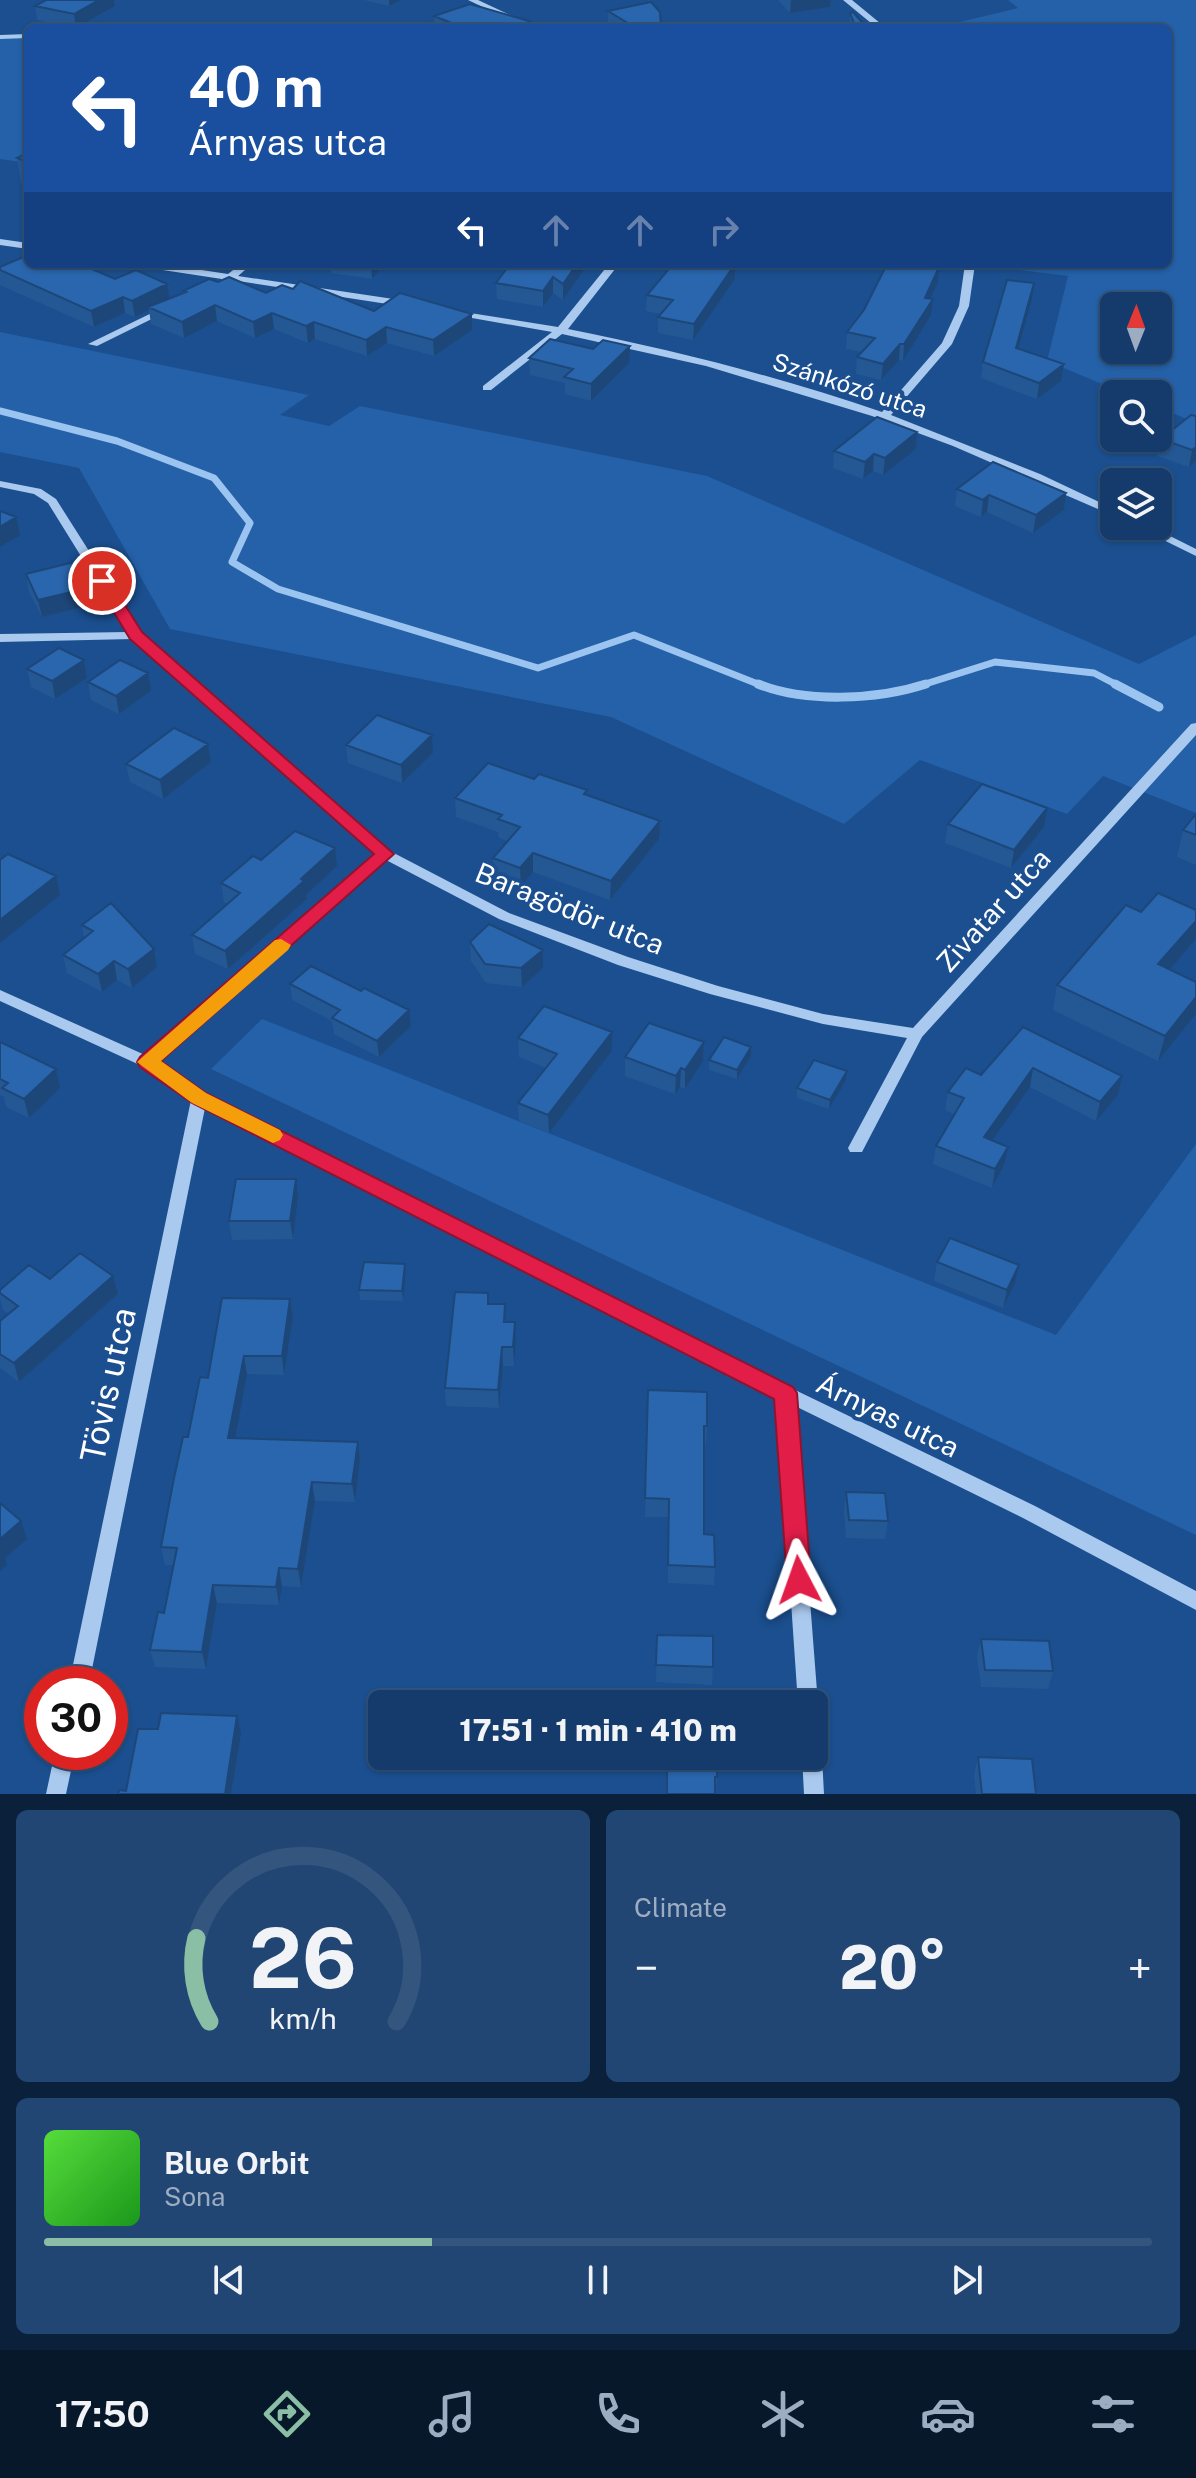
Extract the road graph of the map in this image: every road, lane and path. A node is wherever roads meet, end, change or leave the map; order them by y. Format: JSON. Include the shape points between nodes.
{"nodes":[{"id":1,"x":472,"y":0,"type":"edge"},
{"id":2,"x":847,"y":0,"type":"edge"},
{"id":3,"x":525,"y":24,"type":"edge"},
{"id":4,"x":877,"y":24,"type":"edge"},
{"id":5,"x":24,"y":36,"type":"edge"},
{"id":6,"x":0,"y":37,"type":"edge"},
{"id":7,"x":0,"y":242,"type":"edge"},
{"id":8,"x":24,"y":245,"type":"edge"},
{"id":9,"x":168,"y":268,"type":"edge"},
{"id":10,"x":242,"y":268,"type":"edge"},
{"id":11,"x":611,"y":268,"type":"edge"},
{"id":12,"x":969,"y":268,"type":"edge"},
{"id":13,"x":231,"y":278,"type":"junction"},
{"id":14,"x":218,"y":284,"type":"edge"},
{"id":15,"x":176,"y":304,"type":"edge"},
{"id":16,"x":421,"y":306,"type":"edge"},
{"id":17,"x":437,"y":309,"type":"edge"},
{"id":18,"x":563,"y":328,"type":"junction"},
{"id":19,"x":93,"y":344,"type":"dead end"},
{"id":20,"x":487,"y":388,"type":"dead end"},
{"id":21,"x":884,"y":417,"type":"junction"},
{"id":22,"x":0,"y":484,"type":"edge"},
{"id":23,"x":1100,"y":506,"type":"edge"},
{"id":24,"x":1170,"y":540,"type":"edge"},
{"id":25,"x":1196,"y":553,"type":"edge"},
{"id":26,"x":136,"y":635,"type":"junction"},
{"id":27,"x":0,"y":638,"type":"edge"},
{"id":28,"x":1196,"y":727,"type":"edge"},
{"id":29,"x":385,"y":854,"type":"junction"},
{"id":30,"x":0,"y":995,"type":"edge"},
{"id":31,"x":916,"y":1034,"type":"junction"},
{"id":32,"x":147,"y":1062,"type":"junction"},
{"id":33,"x":199,"y":1098,"type":"junction"},
{"id":34,"x":856,"y":1148,"type":"dead end"},
{"id":35,"x":785,"y":1393,"type":"junction"},
{"id":36,"x":1196,"y":1601,"type":"edge"},
{"id":37,"x":83,"y":1666,"type":"edge"},
{"id":38,"x":807,"y":1690,"type":"edge"},
{"id":39,"x":61,"y":1770,"type":"edge"},
{"id":40,"x":813,"y":1770,"type":"edge"},
{"id":41,"x":56,"y":1794,"type":"edge"},
{"id":42,"x":814,"y":1794,"type":"edge"}],
"edges":[{"from":1,"to":3,"type":"street"},
{"from":2,"to":4,"type":"street"},
{"from":5,"to":6,"type":"street"},
{"from":7,"to":8,"type":"street"},
{"from":9,"to":13,"type":"street"},
{"from":10,"to":13,"type":"street"},
{"from":11,"to":18,"type":"street"},
{"from":12,"to":21,"type":"street","via":[[964,306],[947,344]]},
{"from":13,"to":14,"type":"street"},
{"from":13,"to":16,"type":"street"},
{"from":15,"to":19,"type":"street"},
{"from":17,"to":18,"type":"street","name":"Szánkózó utca"},
{"from":18,"to":20,"type":"street"},
{"from":18,"to":21,"type":"street","name":"Szánkózó utca","via":[[673,353]]},
{"from":21,"to":23,"type":"street","name":"Szánkózó utca"},
{"from":22,"to":26,"type":"street","name":"Baragödör utca","via":[[37,491],[52,501]]},
{"from":24,"to":25,"type":"street"},
{"from":26,"to":27,"type":"street"},
{"from":26,"to":29,"type":"street","name":"Baragödör utca"},
{"from":28,"to":31,"type":"street","name":"Zivatar utca"},
{"from":29,"to":31,"type":"street","name":"Baragödör utca","via":[[504,916],[623,961],[823,1019]]},
{"from":29,"to":32,"type":"street"},
{"from":30,"to":32,"type":"street","name":"Árnyas utca"},
{"from":31,"to":34,"type":"street","name":"Zivatar utca"},
{"from":32,"to":33,"type":"street","name":"Árnyas utca"},
{"from":33,"to":35,"type":"street","name":"Árnyas utca"},
{"from":33,"to":37,"type":"street","name":"Tövis utca"},
{"from":35,"to":36,"type":"street","name":"Árnyas utca","via":[[1029,1512]]},
{"from":35,"to":38,"type":"street"},
{"from":39,"to":41,"type":"street"},
{"from":40,"to":42,"type":"street"}]}
